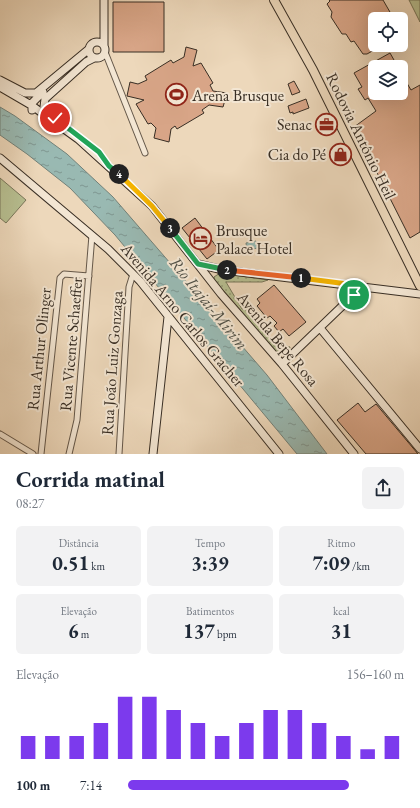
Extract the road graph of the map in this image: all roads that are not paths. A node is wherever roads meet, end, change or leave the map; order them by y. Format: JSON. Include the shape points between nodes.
{"nodes":[{"id":1,"x":104,"y":0,"type":"edge"},
{"id":2,"x":274,"y":0,"type":"edge"},
{"id":3,"x":104,"y":25,"type":"junction"},
{"id":4,"x":97,"y":42,"type":"junction"},
{"id":5,"x":89,"y":49,"type":"junction"},
{"id":6,"x":101,"y":53,"type":"junction"},
{"id":7,"x":81,"y":56,"type":"junction"},
{"id":8,"x":0,"y":80,"type":"edge"},
{"id":9,"x":0,"y":87,"type":"edge"},
{"id":10,"x":0,"y":92,"type":"edge"},
{"id":11,"x":31,"y":105,"type":"junction"},
{"id":12,"x":48,"y":122,"type":"junction"},
{"id":13,"x":145,"y":153,"type":"dead end"},
{"id":14,"x":98,"y":156,"type":"junction"},
{"id":15,"x":0,"y":158,"type":"edge"},
{"id":16,"x":109,"y":166,"type":"junction"},
{"id":17,"x":92,"y":234,"type":"junction"},
{"id":18,"x":198,"y":264,"type":"junction"},
{"id":19,"x":223,"y":270,"type":"junction"},
{"id":20,"x":133,"y":274,"type":"junction"},
{"id":21,"x":89,"y":276,"type":"junction"},
{"id":22,"x":211,"y":282,"type":"junction"},
{"id":23,"x":363,"y":286,"type":"junction"},
{"id":24,"x":420,"y":286,"type":"edge"},
{"id":25,"x":420,"y":294,"type":"edge"},
{"id":26,"x":168,"y":317,"type":"junction"},
{"id":27,"x":320,"y":328,"type":"junction"},
{"id":28,"x":282,"y":364,"type":"junction"},
{"id":29,"x":0,"y":434,"type":"edge"},
{"id":30,"x":420,"y":449,"type":"edge"},
{"id":31,"x":33,"y":454,"type":"edge"},
{"id":32,"x":41,"y":454,"type":"edge"},
{"id":33,"x":69,"y":454,"type":"edge"},
{"id":34,"x":119,"y":454,"type":"edge"},
{"id":35,"x":153,"y":454,"type":"edge"},
{"id":36,"x":279,"y":454,"type":"edge"},
{"id":37,"x":354,"y":454,"type":"edge"}],
"edges":[{"from":1,"to":3,"type":"street"},
{"from":2,"to":24,"type":"main road","name":"Rodovia Antônio Heil","via":[[313,70]]},
{"from":3,"to":4,"type":"street"},
{"from":3,"to":6,"type":"street"},
{"from":4,"to":5,"type":"street"},
{"from":4,"to":6,"type":"street"},
{"from":5,"to":6,"type":"street","via":[[90,54]]},
{"from":5,"to":7,"type":"street"},
{"from":6,"to":13,"type":"street","via":[[110,63]]},
{"from":6,"to":16,"type":"street","via":[[67,78],[47,96],[44,104],[51,115],[99,152]]},
{"from":7,"to":8,"type":"street","via":[[36,93],[25,93]]},
{"from":7,"to":11,"type":"street","via":[[79,61],[41,93]]},
{"from":9,"to":11,"type":"street","name":"Avenida Bepe Rosa"},
{"from":10,"to":12,"type":"street","name":"Avenida Bepe Rosa"},
{"from":11,"to":12,"type":"street","via":[[32,109]]},
{"from":11,"to":14,"type":"street","name":"Avenida Bepe Rosa","via":[[78,138]]},
{"from":12,"to":14,"type":"street","name":"Avenida Bepe Rosa"},
{"from":14,"to":16,"type":"street","name":"Avenida Bepe Rosa"},
{"from":15,"to":17,"type":"street","name":"Avenida Arno Carlos Gracher"},
{"from":16,"to":18,"type":"street","name":"Avenida Bepe Rosa","via":[[152,206]]},
{"from":17,"to":20,"type":"street","name":"Avenida Arno Carlos Gracher"},
{"from":17,"to":21,"type":"street","name":"Rua Vicente Schaeffer"},
{"from":18,"to":19,"type":"street"},
{"from":18,"to":22,"type":"street","name":"Avenida Bepe Rosa"},
{"from":19,"to":22,"type":"street","via":[[212,272]]},
{"from":19,"to":23,"type":"street"},
{"from":20,"to":26,"type":"street","name":"Avenida Arno Carlos Gracher"},
{"from":20,"to":34,"type":"street","name":"Rua João Luiz Gonzaga","via":[[129,287]]},
{"from":21,"to":32,"type":"street","name":"Rua Arthur Olinger","via":[[64,274],[60,278]]},
{"from":21,"to":33,"type":"street","name":"Rua Vicente Schaeffer","via":[[77,425]]},
{"from":22,"to":28,"type":"street","name":"Avenida Bepe Rosa"},
{"from":23,"to":25,"type":"street"},
{"from":23,"to":27,"type":"street"},
{"from":26,"to":35,"type":"street"},
{"from":26,"to":36,"type":"street","name":"Avenida Arno Carlos Gracher"},
{"from":27,"to":28,"type":"street"},
{"from":27,"to":30,"type":"street"},
{"from":28,"to":37,"type":"street","name":"Avenida Bepe Rosa"},
{"from":29,"to":31,"type":"street"}]}
